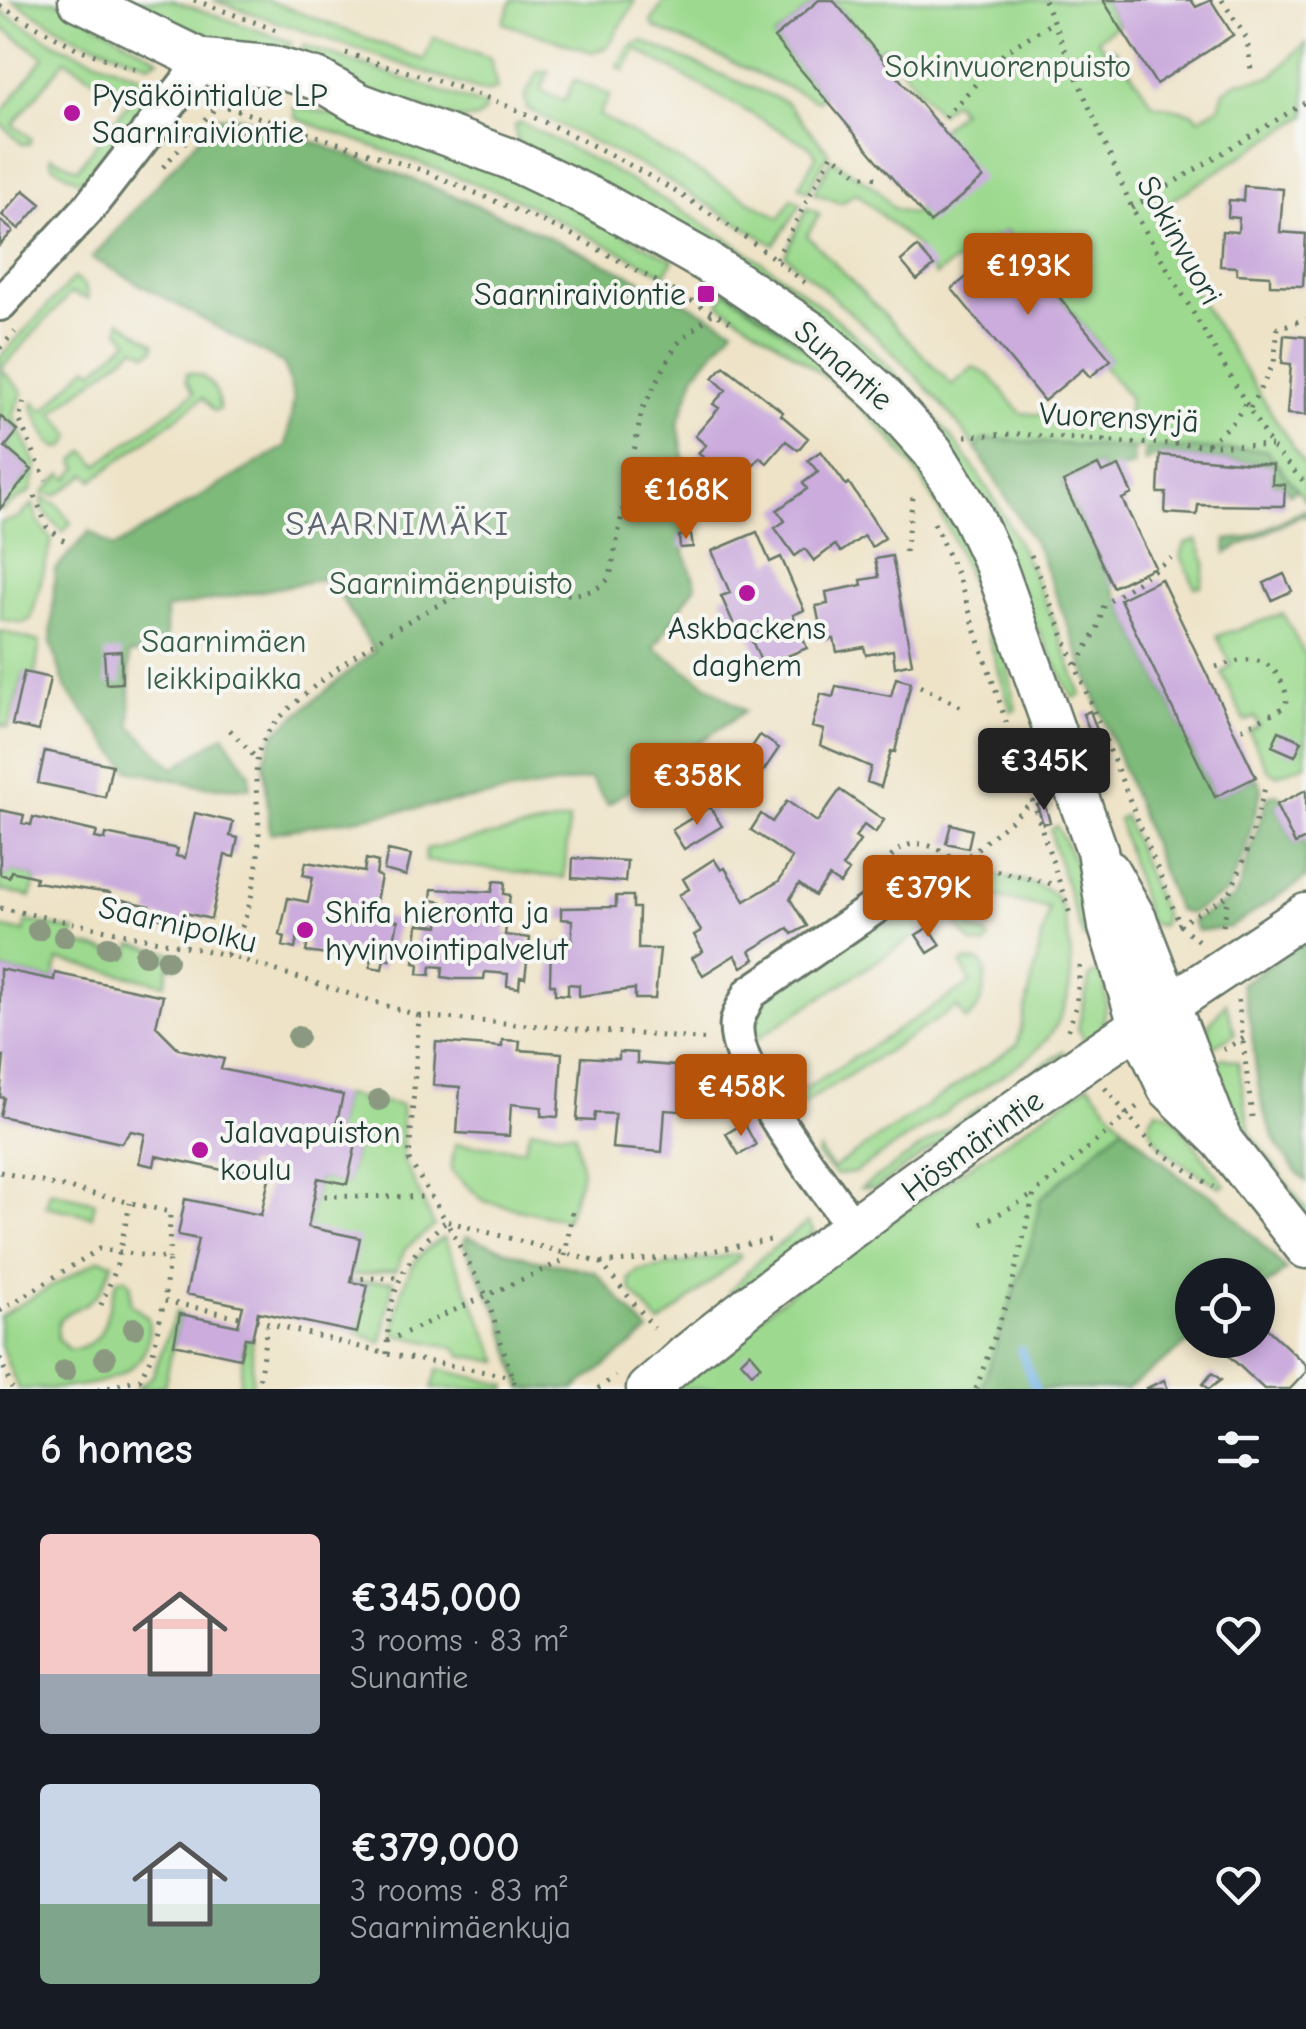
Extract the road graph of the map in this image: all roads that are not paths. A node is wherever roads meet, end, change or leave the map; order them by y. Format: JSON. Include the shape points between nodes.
{"nodes":[{"id":1,"x":79,"y":0,"type":"edge"},
{"id":2,"x":194,"y":75,"type":"junction"},
{"id":3,"x":358,"y":104,"type":"junction"},
{"id":4,"x":0,"y":304,"type":"edge"},
{"id":5,"x":898,"y":875,"type":"road end"},
{"id":6,"x":1306,"y":914,"type":"edge"},
{"id":7,"x":1155,"y":1018,"type":"junction"},
{"id":8,"x":854,"y":1230,"type":"junction"},
{"id":9,"x":1306,"y":1248,"type":"edge"},
{"id":10,"x":669,"y":1370,"type":"edge"}],
"edges":[{"from":1,"to":2,"type":"street","name":"Sunantie"},
{"from":2,"to":3,"type":"street","name":"Sunantie","via":[[280,109]]},
{"from":2,"to":3,"type":"street","name":"Sunantie","via":[[270,66],[318,80]]},
{"from":2,"to":4,"type":"street","via":[[87,210]]},
{"from":3,"to":7,"type":"street","name":"Sunantie","via":[[508,158],[707,262],[813,333],[933,452],[971,512],[1017,621],[1097,850],[1109,926]]},
{"from":5,"to":8,"type":"street","via":[[750,993],[737,1022],[752,1074],[788,1138]]},
{"from":6,"to":7,"type":"street","name":"Hösmärintie","via":[[1221,955]]},
{"from":7,"to":8,"type":"street","name":"Hösmärintie"},
{"from":7,"to":9,"type":"street","name":"Sunantie","via":[[1168,1088],[1238,1131]]},
{"from":8,"to":10,"type":"street","name":"Hösmärintie"}]}
